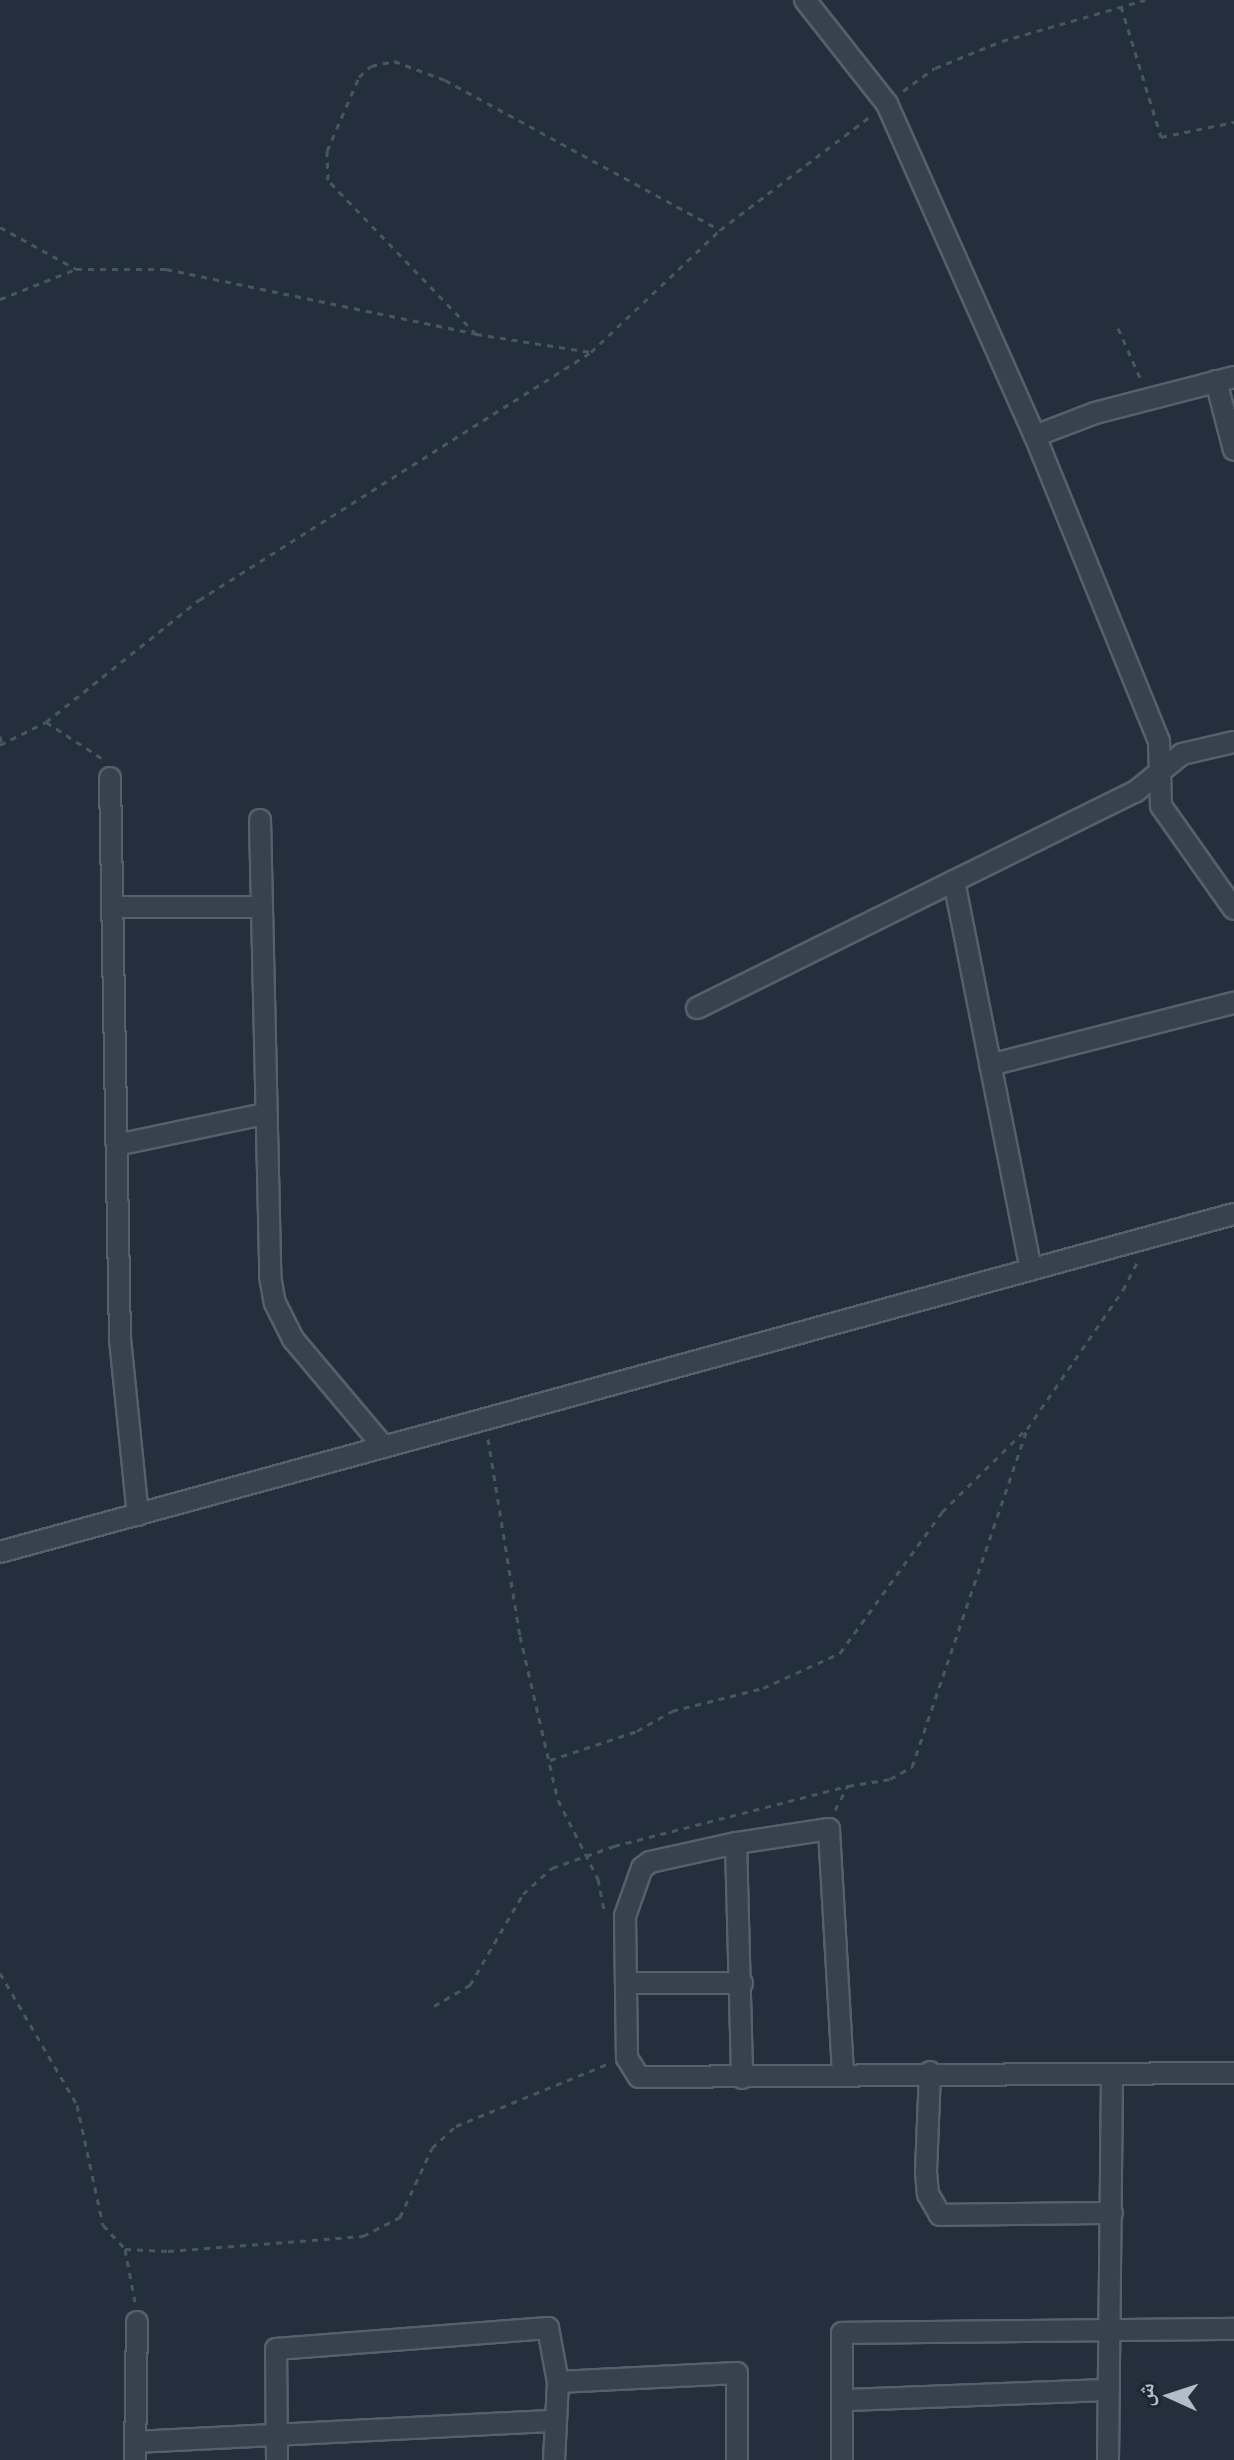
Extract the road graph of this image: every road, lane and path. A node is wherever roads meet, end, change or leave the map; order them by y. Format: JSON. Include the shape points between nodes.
{"nodes":[{"id":1,"x":805,"y":0,"type":"edge"},
{"id":2,"x":1145,"y":0,"type":"edge"},
{"id":3,"x":1121,"y":6,"type":"junction"},
{"id":4,"x":887,"y":104,"type":"junction"},
{"id":5,"x":1234,"y":122,"type":"edge"},
{"id":6,"x":0,"y":227,"type":"edge"},
{"id":7,"x":720,"y":230,"type":"junction"},
{"id":8,"x":76,"y":269,"type":"junction"},
{"id":9,"x":0,"y":299,"type":"edge"},
{"id":10,"x":1118,"y":328,"type":"dead end"},
{"id":11,"x":476,"y":334,"type":"junction"},
{"id":12,"x":591,"y":352,"type":"junction"},
{"id":13,"x":1225,"y":379,"type":"edge"},
{"id":14,"x":1150,"y":398,"type":"junction"},
{"id":15,"x":1035,"y":436,"type":"junction"},
{"id":16,"x":1234,"y":450,"type":"edge"},
{"id":17,"x":46,"y":722,"type":"junction"},
{"id":18,"x":0,"y":736,"type":"edge"},
{"id":19,"x":1234,"y":742,"type":"edge"},
{"id":20,"x":1,"y":744,"type":"edge"},
{"id":21,"x":1162,"y":770,"type":"junction"},
{"id":22,"x":110,"y":778,"type":"joint"},
{"id":23,"x":260,"y":820,"type":"dead end"},
{"id":24,"x":954,"y":881,"type":"junction"},
{"id":25,"x":112,"y":907,"type":"junction"},
{"id":26,"x":261,"y":907,"type":"junction"},
{"id":27,"x":1234,"y":909,"type":"edge"},
{"id":28,"x":1234,"y":1003,"type":"edge"},
{"id":29,"x":697,"y":1008,"type":"dead end"},
{"id":30,"x":990,"y":1065,"type":"junction"},
{"id":31,"x":264,"y":1114,"type":"junction"},
{"id":32,"x":117,"y":1145,"type":"junction"},
{"id":33,"x":1234,"y":1214,"type":"edge"},
{"id":34,"x":1146,"y":1238,"type":"junction"},
{"id":35,"x":1031,"y":1269,"type":"junction"},
{"id":36,"x":485,"y":1419,"type":"junction"},
{"id":37,"x":1027,"y":1429,"type":"junction"},
{"id":38,"x":384,"y":1447,"type":"junction"},
{"id":39,"x":138,"y":1515,"type":"junction"},
{"id":40,"x":0,"y":1552,"type":"edge"},
{"id":41,"x":549,"y":1761,"type":"junction"},
{"id":42,"x":829,"y":1829,"type":"junction"},
{"id":43,"x":736,"y":1843,"type":"junction"},
{"id":44,"x":607,"y":1925,"type":"dead end"},
{"id":45,"x":0,"y":1973,"type":"edge"},
{"id":46,"x":629,"y":1983,"type":"junction"},
{"id":47,"x":742,"y":1983,"type":"junction"},
{"id":48,"x":610,"y":2054,"type":"dead end"},
{"id":49,"x":930,"y":2072,"type":"junction"},
{"id":50,"x":843,"y":2073,"type":"junction"},
{"id":51,"x":1234,"y":2073,"type":"edge"},
{"id":52,"x":1112,"y":2075,"type":"junction"},
{"id":53,"x":742,"y":2078,"type":"junction"},
{"id":54,"x":1112,"y":2213,"type":"junction"},
{"id":55,"x":125,"y":2249,"type":"junction"},
{"id":56,"x":137,"y":2322,"type":"joint"},
{"id":57,"x":1234,"y":2329,"type":"edge"},
{"id":58,"x":1110,"y":2333,"type":"junction"},
{"id":59,"x":558,"y":2382,"type":"junction"},
{"id":60,"x":1109,"y":2390,"type":"junction"},
{"id":61,"x":845,"y":2400,"type":"junction"},
{"id":62,"x":554,"y":2421,"type":"junction"},
{"id":63,"x":277,"y":2439,"type":"junction"},
{"id":64,"x":135,"y":2451,"type":"edge"},
{"id":65,"x":277,"y":2460,"type":"edge"},
{"id":66,"x":554,"y":2460,"type":"edge"},
{"id":67,"x":737,"y":2460,"type":"edge"},
{"id":68,"x":842,"y":2460,"type":"edge"},
{"id":69,"x":1108,"y":2460,"type":"edge"}],
"edges":[{"from":1,"to":4,"type":"street"},
{"from":2,"to":3,"type":"path"},
{"from":3,"to":4,"type":"path","via":[[1049,25],[935,68]]},
{"from":3,"to":5,"type":"path","via":[[1161,137]]},
{"from":4,"to":7,"type":"path"},
{"from":4,"to":15,"type":"street"},
{"from":6,"to":8,"type":"path"},
{"from":7,"to":11,"type":"path","via":[[445,80],[408,64],[371,66],[359,77],[327,151],[328,180]]},
{"from":7,"to":12,"type":"path"},
{"from":8,"to":9,"type":"path"},
{"from":8,"to":11,"type":"path","via":[[166,269]]},
{"from":10,"to":14,"type":"path"},
{"from":11,"to":12,"type":"path"},
{"from":12,"to":17,"type":"path","via":[[199,600]]},
{"from":13,"to":14,"type":"street"},
{"from":13,"to":16,"type":"street"},
{"from":14,"to":15,"type":"street"},
{"from":15,"to":21,"type":"street","via":[[1159,741]]},
{"from":17,"to":20,"type":"path"},
{"from":17,"to":22,"type":"path","via":[[93,749]]},
{"from":18,"to":20,"type":"path"},
{"from":19,"to":21,"type":"street","via":[[1182,754]]},
{"from":21,"to":24,"type":"street","via":[[1135,792]]},
{"from":21,"to":27,"type":"street","via":[[1161,806],[1169,822]]},
{"from":22,"to":25,"type":"street"},
{"from":23,"to":26,"type":"street"},
{"from":24,"to":29,"type":"street"},
{"from":24,"to":30,"type":"street"},
{"from":25,"to":26,"type":"street"},
{"from":25,"to":32,"type":"street"},
{"from":26,"to":31,"type":"street"},
{"from":28,"to":30,"type":"street"},
{"from":30,"to":35,"type":"street"},
{"from":31,"to":32,"type":"street"},
{"from":31,"to":38,"type":"street","via":[[275,1303],[293,1339]]},
{"from":32,"to":39,"type":"street","via":[[120,1339]]},
{"from":33,"to":34,"type":"street"},
{"from":34,"to":35,"type":"street"},
{"from":34,"to":37,"type":"path","via":[[1123,1290]]},
{"from":35,"to":36,"type":"street"},
{"from":36,"to":38,"type":"street"},
{"from":36,"to":41,"type":"path","via":[[520,1636]]},
{"from":37,"to":41,"type":"path","via":[[942,1512],[840,1653],[763,1688],[672,1711],[637,1731]]},
{"from":37,"to":42,"type":"path","via":[[916,1760],[902,1775],[848,1786]]},
{"from":38,"to":39,"type":"street"},
{"from":39,"to":40,"type":"street"},
{"from":41,"to":44,"type":"path","via":[[568,1828],[598,1879]]},
{"from":42,"to":43,"type":"street"},
{"from":42,"to":50,"type":"street"},
{"from":43,"to":46,"type":"street","via":[[642,1868],[627,1899]]},
{"from":43,"to":47,"type":"street"},
{"from":45,"to":55,"type":"path","via":[[77,2105],[103,2225]]},
{"from":46,"to":47,"type":"street"},
{"from":46,"to":53,"type":"street","via":[[631,2073],[651,2079]]},
{"from":47,"to":53,"type":"street"},
{"from":48,"to":55,"type":"path","via":[[607,2064],[596,2071],[456,2126],[432,2148],[400,2217],[363,2236],[168,2251]]},
{"from":49,"to":50,"type":"street"},
{"from":49,"to":52,"type":"street"},
{"from":49,"to":54,"type":"street","via":[[926,2172],[928,2194],[940,2215]]},
{"from":50,"to":53,"type":"street"},
{"from":51,"to":52,"type":"street"},
{"from":52,"to":54,"type":"street"},
{"from":54,"to":58,"type":"street"},
{"from":55,"to":56,"type":"path"},
{"from":56,"to":64,"type":"street"},
{"from":57,"to":58,"type":"street"},
{"from":58,"to":60,"type":"street"},
{"from":58,"to":61,"type":"street","via":[[842,2333]]},
{"from":59,"to":62,"type":"street"},
{"from":59,"to":63,"type":"street","via":[[548,2328],[276,2349]]},
{"from":59,"to":67,"type":"street","via":[[737,2373]]},
{"from":60,"to":61,"type":"street"},
{"from":60,"to":69,"type":"street"},
{"from":61,"to":68,"type":"street"},
{"from":62,"to":63,"type":"street"},
{"from":62,"to":66,"type":"street"},
{"from":63,"to":64,"type":"street"},
{"from":63,"to":65,"type":"street"}]}
